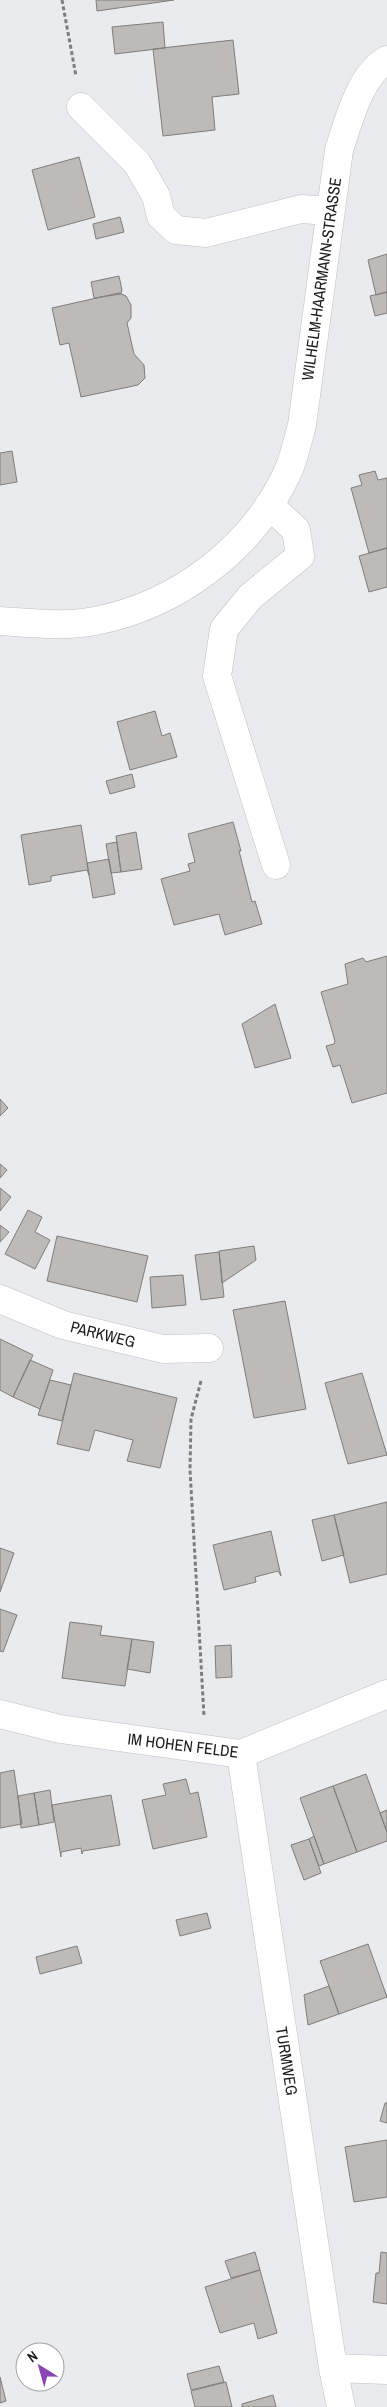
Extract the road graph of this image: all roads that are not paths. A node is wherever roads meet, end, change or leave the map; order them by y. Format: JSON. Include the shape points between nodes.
{"nodes":[{"id":1,"x":387,"y":60,"type":"edge"},
{"id":2,"x":81,"y":107,"type":"road end"},
{"id":3,"x":330,"y":211,"type":"junction"},
{"id":4,"x":269,"y":505,"type":"junction"},
{"id":5,"x":0,"y":621,"type":"edge"},
{"id":6,"x":276,"y":865,"type":"dead end"},
{"id":7,"x":0,"y":1300,"type":"edge"},
{"id":8,"x":210,"y":1348,"type":"road end"},
{"id":9,"x":387,"y":1694,"type":"edge"},
{"id":10,"x":0,"y":1714,"type":"edge"},
{"id":11,"x":241,"y":1754,"type":"junction"},
{"id":12,"x":333,"y":2368,"type":"junction"},
{"id":13,"x":387,"y":2370,"type":"edge"},
{"id":14,"x":341,"y":2407,"type":"edge"}],
"edges":[{"from":1,"to":3,"type":"street","name":"WILHELM-HAARMANN-STRASSE","via":[[367,81],[351,112],[339,150]]},
{"from":2,"to":3,"type":"street","via":[[137,163],[156,196],[161,216],[176,230],[206,234],[301,209]]},
{"from":3,"to":4,"type":"street","name":"WILHELM-HAARMANN-STRASSE","via":[[302,425],[290,468]]},
{"from":4,"to":5,"type":"street","name":"WILHELM-HAARMANN-STRASSE","via":[[236,546],[187,586],[135,611],[94,622],[35,624]]},
{"from":4,"to":6,"type":"street","via":[[296,530],[300,556],[250,597],[224,629],[217,676]]},
{"from":7,"to":8,"type":"street","name":"PARKWEG","via":[[63,1324],[163,1349]]},
{"from":9,"to":11,"type":"street","name":"IM HOHEN FELDE"},
{"from":10,"to":11,"type":"street","name":"IM HOHEN FELDE","via":[[60,1730]]},
{"from":11,"to":12,"type":"street","name":"TURMWEG"},
{"from":12,"to":13,"type":"street"},
{"from":12,"to":14,"type":"street","name":"TURMWEG"}]}
